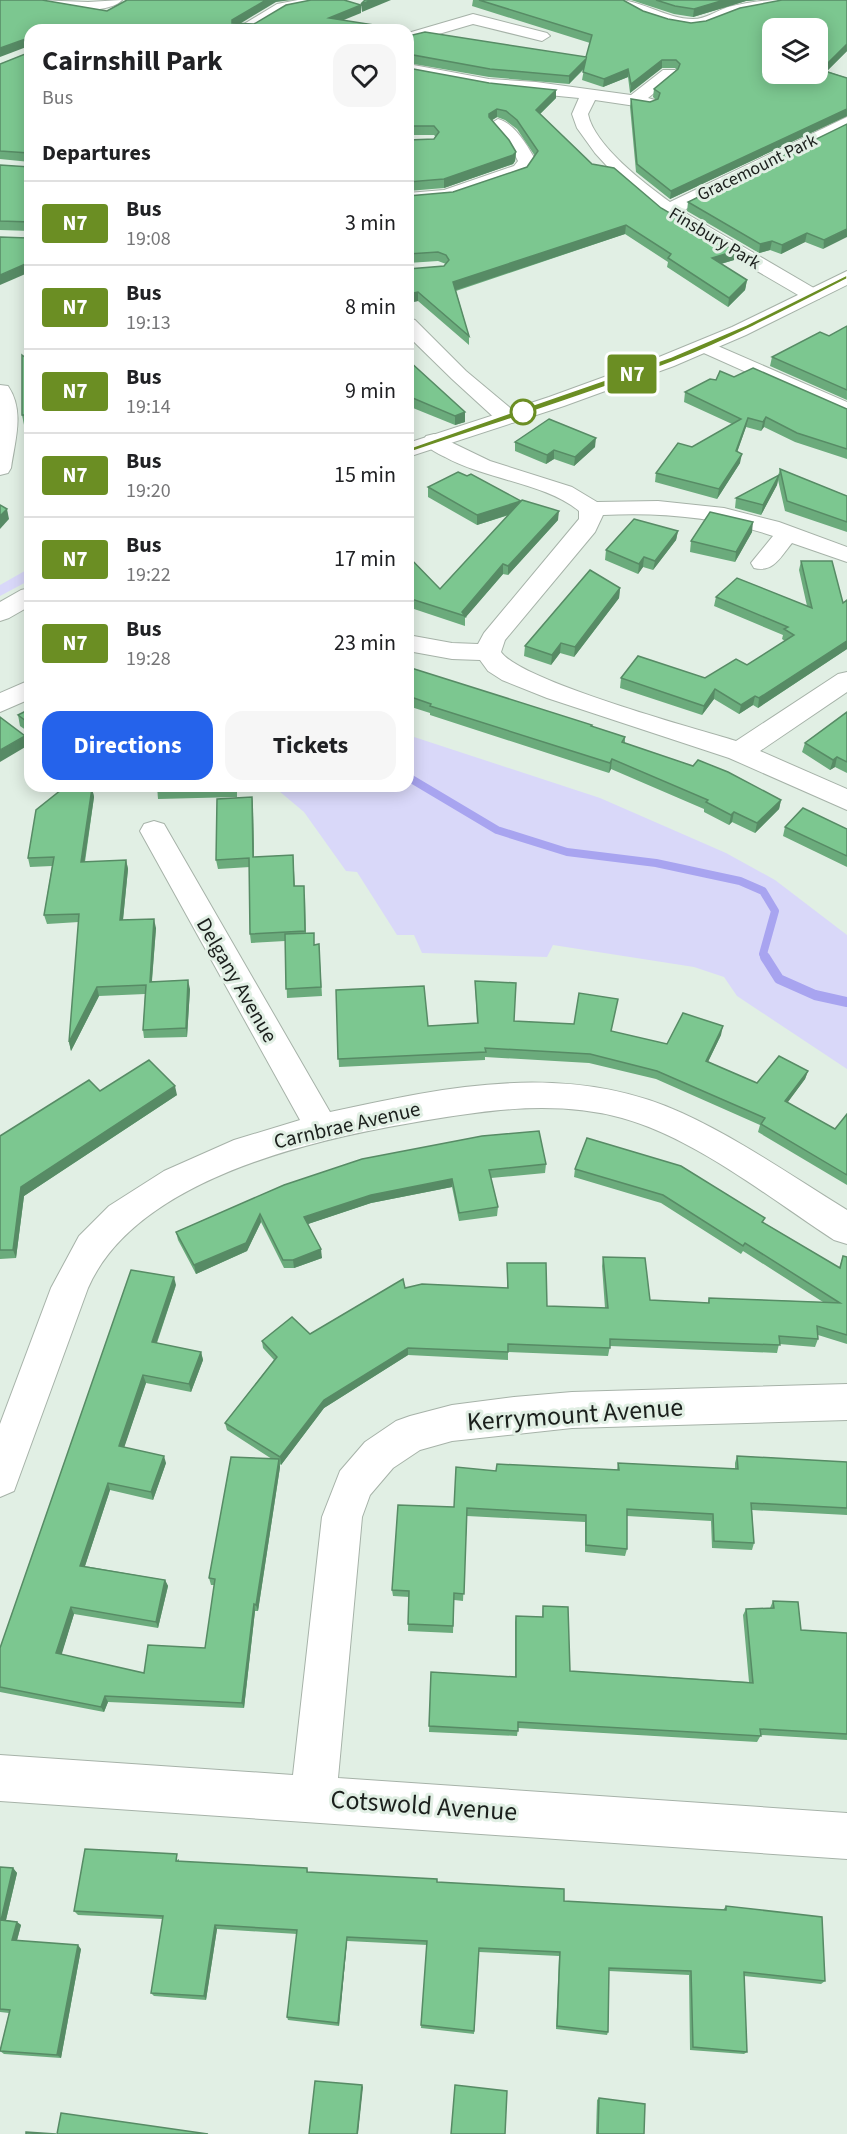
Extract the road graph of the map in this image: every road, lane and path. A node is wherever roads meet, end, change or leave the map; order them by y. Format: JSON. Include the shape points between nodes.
{"nodes":[{"id":1,"x":42,"y":0,"type":"edge"},
{"id":2,"x":115,"y":0,"type":"edge"},
{"id":3,"x":325,"y":0,"type":"edge"},
{"id":4,"x":624,"y":0,"type":"edge"},
{"id":5,"x":781,"y":4,"type":"edge"},
{"id":6,"x":252,"y":24,"type":"edge"},
{"id":7,"x":414,"y":36,"type":"edge"},
{"id":8,"x":542,"y":36,"type":"edge"},
{"id":9,"x":414,"y":70,"type":"edge"},
{"id":10,"x":669,"y":73,"type":"edge"},
{"id":11,"x":591,"y":94,"type":"junction"},
{"id":12,"x":847,"y":122,"type":"edge"},
{"id":13,"x":498,"y":124,"type":"edge"},
{"id":14,"x":414,"y":198,"type":"edge"},
{"id":15,"x":667,"y":211,"type":"junction"},
{"id":16,"x":847,"y":277,"type":"edge"},
{"id":17,"x":812,"y":295,"type":"junction"},
{"id":18,"x":414,"y":330,"type":"edge"},
{"id":19,"x":704,"y":346,"type":"junction"},
{"id":20,"x":0,"y":392,"type":"edge"},
{"id":21,"x":847,"y":410,"type":"edge"},
{"id":22,"x":507,"y":417,"type":"junction"},
{"id":23,"x":434,"y":441,"type":"junction"},
{"id":24,"x":414,"y":448,"type":"edge"},
{"id":25,"x":0,"y":468,"type":"edge"},
{"id":26,"x":591,"y":509,"type":"junction"},
{"id":27,"x":787,"y":534,"type":"junction"},
{"id":28,"x":847,"y":555,"type":"edge"},
{"id":29,"x":763,"y":562,"type":"dead end"},
{"id":30,"x":24,"y":599,"type":"edge"},
{"id":31,"x":0,"y":613,"type":"edge"},
{"id":32,"x":414,"y":644,"type":"edge"},
{"id":33,"x":488,"y":652,"type":"junction"},
{"id":34,"x":847,"y":680,"type":"edge"},
{"id":35,"x":24,"y":691,"type":"edge"},
{"id":36,"x":0,"y":704,"type":"edge"},
{"id":37,"x":739,"y":752,"type":"junction"},
{"id":38,"x":847,"y":800,"type":"edge"},
{"id":39,"x":154,"y":831,"type":"dead end"},
{"id":40,"x":321,"y":1127,"type":"junction"},
{"id":41,"x":847,"y":1229,"type":"edge"},
{"id":42,"x":847,"y":1402,"type":"edge"},
{"id":43,"x":0,"y":1478,"type":"edge"},
{"id":44,"x":0,"y":1778,"type":"edge"},
{"id":45,"x":314,"y":1798,"type":"junction"},
{"id":46,"x":847,"y":1836,"type":"edge"}],
"edges":[{"from":1,"to":2,"type":"street","via":[[92,8]]},
{"from":3,"to":6,"type":"street","via":[[282,7]]},
{"from":4,"to":5,"type":"street","via":[[642,11],[690,24],[705,23],[732,11]]},
{"from":7,"to":8,"type":"street","via":[[473,19]]},
{"from":9,"to":11,"type":"street","via":[[489,84]]},
{"from":10,"to":11,"type":"street","via":[[642,102]]},
{"from":11,"to":15,"type":"street","name":"Finsbury Park","via":[[581,108],[584,127],[622,173]]},
{"from":12,"to":15,"type":"street","name":"Gracemount Park"},
{"from":13,"to":14,"type":"street","via":[[525,155],[527,161],[520,171],[446,195]]},
{"from":15,"to":17,"type":"street","name":"Finsbury Park"},
{"from":16,"to":17,"type":"street"},
{"from":17,"to":19,"type":"street"},
{"from":18,"to":22,"type":"street"},
{"from":19,"to":21,"type":"street"},
{"from":19,"to":22,"type":"street"},
{"from":20,"to":25,"type":"street","via":[[8,412]]},
{"from":22,"to":23,"type":"street"},
{"from":23,"to":24,"type":"street"},
{"from":23,"to":26,"type":"street","via":[[460,457],[564,491]]},
{"from":26,"to":27,"type":"street","via":[[670,509],[725,515]]},
{"from":26,"to":33,"type":"street","via":[[587,527],[493,638]]},
{"from":27,"to":28,"type":"street"},
{"from":27,"to":29,"type":"street"},
{"from":30,"to":31,"type":"street"},
{"from":32,"to":33,"type":"street"},
{"from":33,"to":37,"type":"street","via":[[497,665],[511,674],[556,692]]},
{"from":34,"to":37,"type":"street"},
{"from":35,"to":36,"type":"street"},
{"from":37,"to":38,"type":"street"},
{"from":39,"to":40,"type":"street","name":"Delgany Avenue"},
{"from":40,"to":41,"type":"street","name":"Carnbrae Avenue","via":[[380,1114],[500,1097],[555,1095],[600,1100],[679,1127]]},
{"from":40,"to":43,"type":"street","name":"Carnbrae Avenue","via":[[249,1148],[202,1169],[159,1191],[101,1234],[67,1296]]},
{"from":42,"to":45,"type":"street","name":"Kerrymount Avenue","via":[[514,1414],[410,1434],[379,1455],[354,1484],[342,1517]]},
{"from":44,"to":45,"type":"street","name":"Cotswold Avenue"},
{"from":45,"to":46,"type":"street","name":"Cotswold Avenue"}]}
